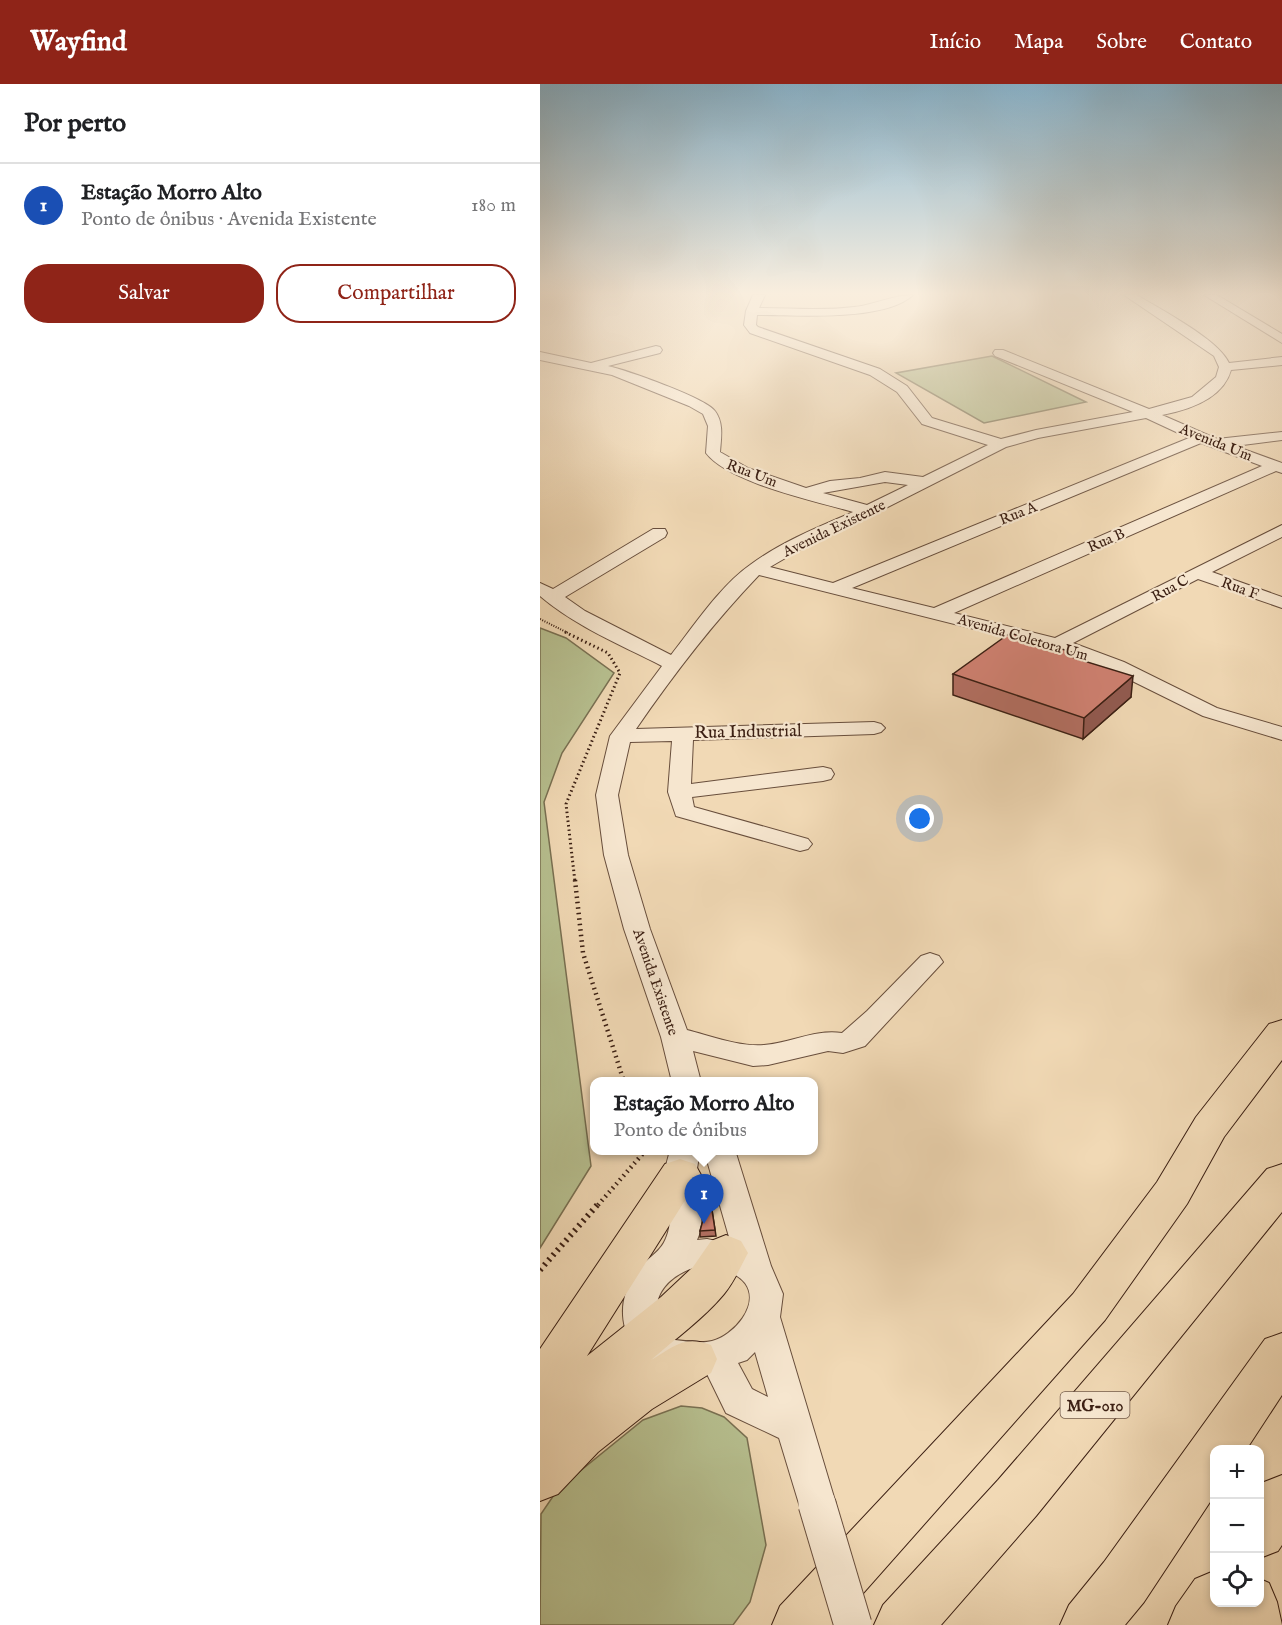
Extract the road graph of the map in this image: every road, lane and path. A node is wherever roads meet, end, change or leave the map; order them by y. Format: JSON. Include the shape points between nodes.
{"nodes":[{"id":1,"x":596,"y":367,"type":"edge"},
{"id":2,"x":860,"y":367,"type":"edge"},
{"id":3,"x":1034,"y":367,"type":"edge"},
{"id":4,"x":1225,"y":367,"type":"edge"},
{"id":5,"x":1151,"y":414,"type":"junction"},
{"id":6,"x":1282,"y":436,"type":"edge"},
{"id":7,"x":1201,"y":438,"type":"junction"},
{"id":8,"x":1252,"y":438,"type":"junction"},
{"id":9,"x":1217,"y":443,"type":"junction"},
{"id":10,"x":1001,"y":444,"type":"junction"},
{"id":11,"x":1282,"y":448,"type":"edge"},
{"id":12,"x":1278,"y":467,"type":"edge"},
{"id":13,"x":925,"y":482,"type":"junction"},
{"id":14,"x":808,"y":493,"type":"junction"},
{"id":15,"x":868,"y":511,"type":"junction"},
{"id":16,"x":1282,"y":530,"type":"edge"},
{"id":17,"x":659,"y":533,"type":"dead end"},
{"id":18,"x":755,"y":569,"type":"junction"},
{"id":19,"x":1197,"y":573,"type":"junction"},
{"id":20,"x":836,"y":588,"type":"junction"},
{"id":21,"x":545,"y":593,"type":"edge"},
{"id":22,"x":1282,"y":603,"type":"edge"},
{"id":23,"x":938,"y":613,"type":"junction"},
{"id":24,"x":1057,"y":644,"type":"junction"},
{"id":25,"x":678,"y":658,"type":"junction"},
{"id":26,"x":874,"y":728,"type":"dead end"},
{"id":27,"x":682,"y":733,"type":"junction"},
{"id":28,"x":1282,"y":734,"type":"edge"},
{"id":29,"x":621,"y":736,"type":"junction"},
{"id":30,"x":823,"y":774,"type":"dead end"},
{"id":31,"x":679,"y":792,"type":"junction"},
{"id":32,"x":800,"y":844,"type":"dead end"},
{"id":33,"x":930,"y":962,"type":"dead end"},
{"id":34,"x":1282,"y":1033,"type":"edge"},
{"id":35,"x":675,"y":1037,"type":"junction"},
{"id":36,"x":686,"y":1077,"type":"edge"},
{"id":37,"x":642,"y":1155,"type":"edge"},
{"id":38,"x":720,"y":1155,"type":"edge"},
{"id":39,"x":683,"y":1163,"type":"edge"},
{"id":40,"x":1282,"y":1181,"type":"edge"},
{"id":41,"x":672,"y":1261,"type":"junction"},
{"id":42,"x":740,"y":1262,"type":"junction"},
{"id":43,"x":540,"y":1270,"type":"edge"},
{"id":44,"x":763,"y":1318,"type":"junction"},
{"id":45,"x":646,"y":1337,"type":"junction"},
{"id":46,"x":1282,"y":1354,"type":"edge"},
{"id":47,"x":705,"y":1358,"type":"junction"},
{"id":48,"x":540,"y":1389,"type":"edge"},
{"id":49,"x":540,"y":1423,"type":"edge"},
{"id":50,"x":793,"y":1426,"type":"junction"},
{"id":51,"x":1219,"y":1445,"type":"edge"},
{"id":52,"x":1210,"y":1458,"type":"edge"},
{"id":53,"x":540,"y":1477,"type":"edge"},
{"id":54,"x":1282,"y":1499,"type":"edge"},
{"id":55,"x":1264,"y":1527,"type":"edge"},
{"id":56,"x":1210,"y":1605,"type":"edge"},
{"id":57,"x":1251,"y":1607,"type":"edge"},
{"id":58,"x":800,"y":1625,"type":"edge"},
{"id":59,"x":853,"y":1625,"type":"edge"},
{"id":60,"x":903,"y":1625,"type":"edge"},
{"id":61,"x":1089,"y":1625,"type":"edge"},
{"id":62,"x":1195,"y":1625,"type":"edge"},
{"id":63,"x":1255,"y":1625,"type":"edge"}],
"edges":[{"from":1,"to":14,"type":"street","name":"Rua Um","via":[[694,403],[709,412],[715,426],[713,453],[722,462]]},
{"from":2,"to":10,"type":"street","via":[[902,389],[927,421]]},
{"from":3,"to":5,"type":"street","name":"Avenida Um"},
{"from":4,"to":5,"type":"street","name":"Avenida Existente","via":[[1222,378],[1197,400]]},
{"from":5,"to":7,"type":"street","name":"Avenida Um"},
{"from":5,"to":10,"type":"street","name":"Avenida Existente"},
{"from":6,"to":8,"type":"street"},
{"from":7,"to":9,"type":"street","name":"Avenida Um"},
{"from":7,"to":20,"type":"street","name":"Rua A"},
{"from":8,"to":9,"type":"street"},
{"from":8,"to":11,"type":"street"},
{"from":9,"to":12,"type":"street","name":"Avenida Um"},
{"from":10,"to":13,"type":"street","name":"Avenida Existente"},
{"from":12,"to":23,"type":"street","name":"Rua B"},
{"from":13,"to":14,"type":"street","via":[[885,477]]},
{"from":13,"to":15,"type":"street","name":"Avenida Existente"},
{"from":14,"to":15,"type":"street","name":"Rua Um"},
{"from":15,"to":18,"type":"street","name":"Avenida Existente","via":[[807,538]]},
{"from":16,"to":19,"type":"street","name":"Rua C"},
{"from":17,"to":21,"type":"street","via":[[592,575]]},
{"from":18,"to":20,"type":"street","name":"Avenida Coletora Um"},
{"from":18,"to":25,"type":"street","name":"Avenida Existente"},
{"from":19,"to":22,"type":"street","name":"Rua F"},
{"from":19,"to":24,"type":"street","name":"Rua C"},
{"from":20,"to":23,"type":"street","name":"Avenida Coletora Um"},
{"from":21,"to":25,"type":"street","via":[[585,619]]},
{"from":23,"to":24,"type":"street","name":"Avenida Coletora Um"},
{"from":24,"to":28,"type":"street","name":"Avenida Coletora Um","via":[[1117,666],[1210,712]]},
{"from":25,"to":29,"type":"street","name":"Avenida Existente"},
{"from":26,"to":27,"type":"street","name":"Rua Industrial"},
{"from":27,"to":29,"type":"street","name":"Rua Industrial"},
{"from":27,"to":31,"type":"street"},
{"from":29,"to":35,"type":"street","name":"Avenida Existente","via":[[607,795],[616,855]]},
{"from":30,"to":31,"type":"street"},
{"from":31,"to":32,"type":"street","via":[[684,811]]},
{"from":33,"to":35,"type":"street","via":[[878,1018],[855,1039],[843,1043],[828,1041],[753,1056]]},
{"from":34,"to":58,"type":"main road","via":[[1210,1127],[1172,1193],[1089,1307]]},
{"from":35,"to":36,"type":"street","name":"Avenida Existente"},
{"from":37,"to":43,"type":"path"},
{"from":38,"to":42,"type":"street"},
{"from":39,"to":41,"type":"street","via":[[686,1227]]},
{"from":39,"to":48,"type":"main road"},
{"from":40,"to":60,"type":"highway","number":"MG-010","via":[[1017,1498]]},
{"from":41,"to":42,"type":"street","via":[[698,1253]]},
{"from":41,"to":45,"type":"street","via":[[652,1276],[640,1296],[638,1317]]},
{"from":42,"to":44,"type":"street","via":[[764,1283],[767,1300]]},
{"from":42,"to":45,"type":"main road","via":[[709,1280]]},
{"from":44,"to":47,"type":"street","via":[[752,1335],[736,1348]]},
{"from":44,"to":50,"type":"street"},
{"from":45,"to":47,"type":"street","via":[[666,1353]]},
{"from":45,"to":49,"type":"main road"},
{"from":46,"to":51,"type":"highway"},
{"from":47,"to":50,"type":"street","via":[[739,1401]]},
{"from":47,"to":53,"type":"main road","via":[[634,1394],[581,1436]]},
{"from":50,"to":59,"type":"street","bridge":true},
{"from":52,"to":61,"type":"highway","via":[[1124,1582]]},
{"from":54,"to":55,"type":"main road"},
{"from":56,"to":62,"type":"main road"},
{"from":57,"to":63,"type":"main road"}]}
